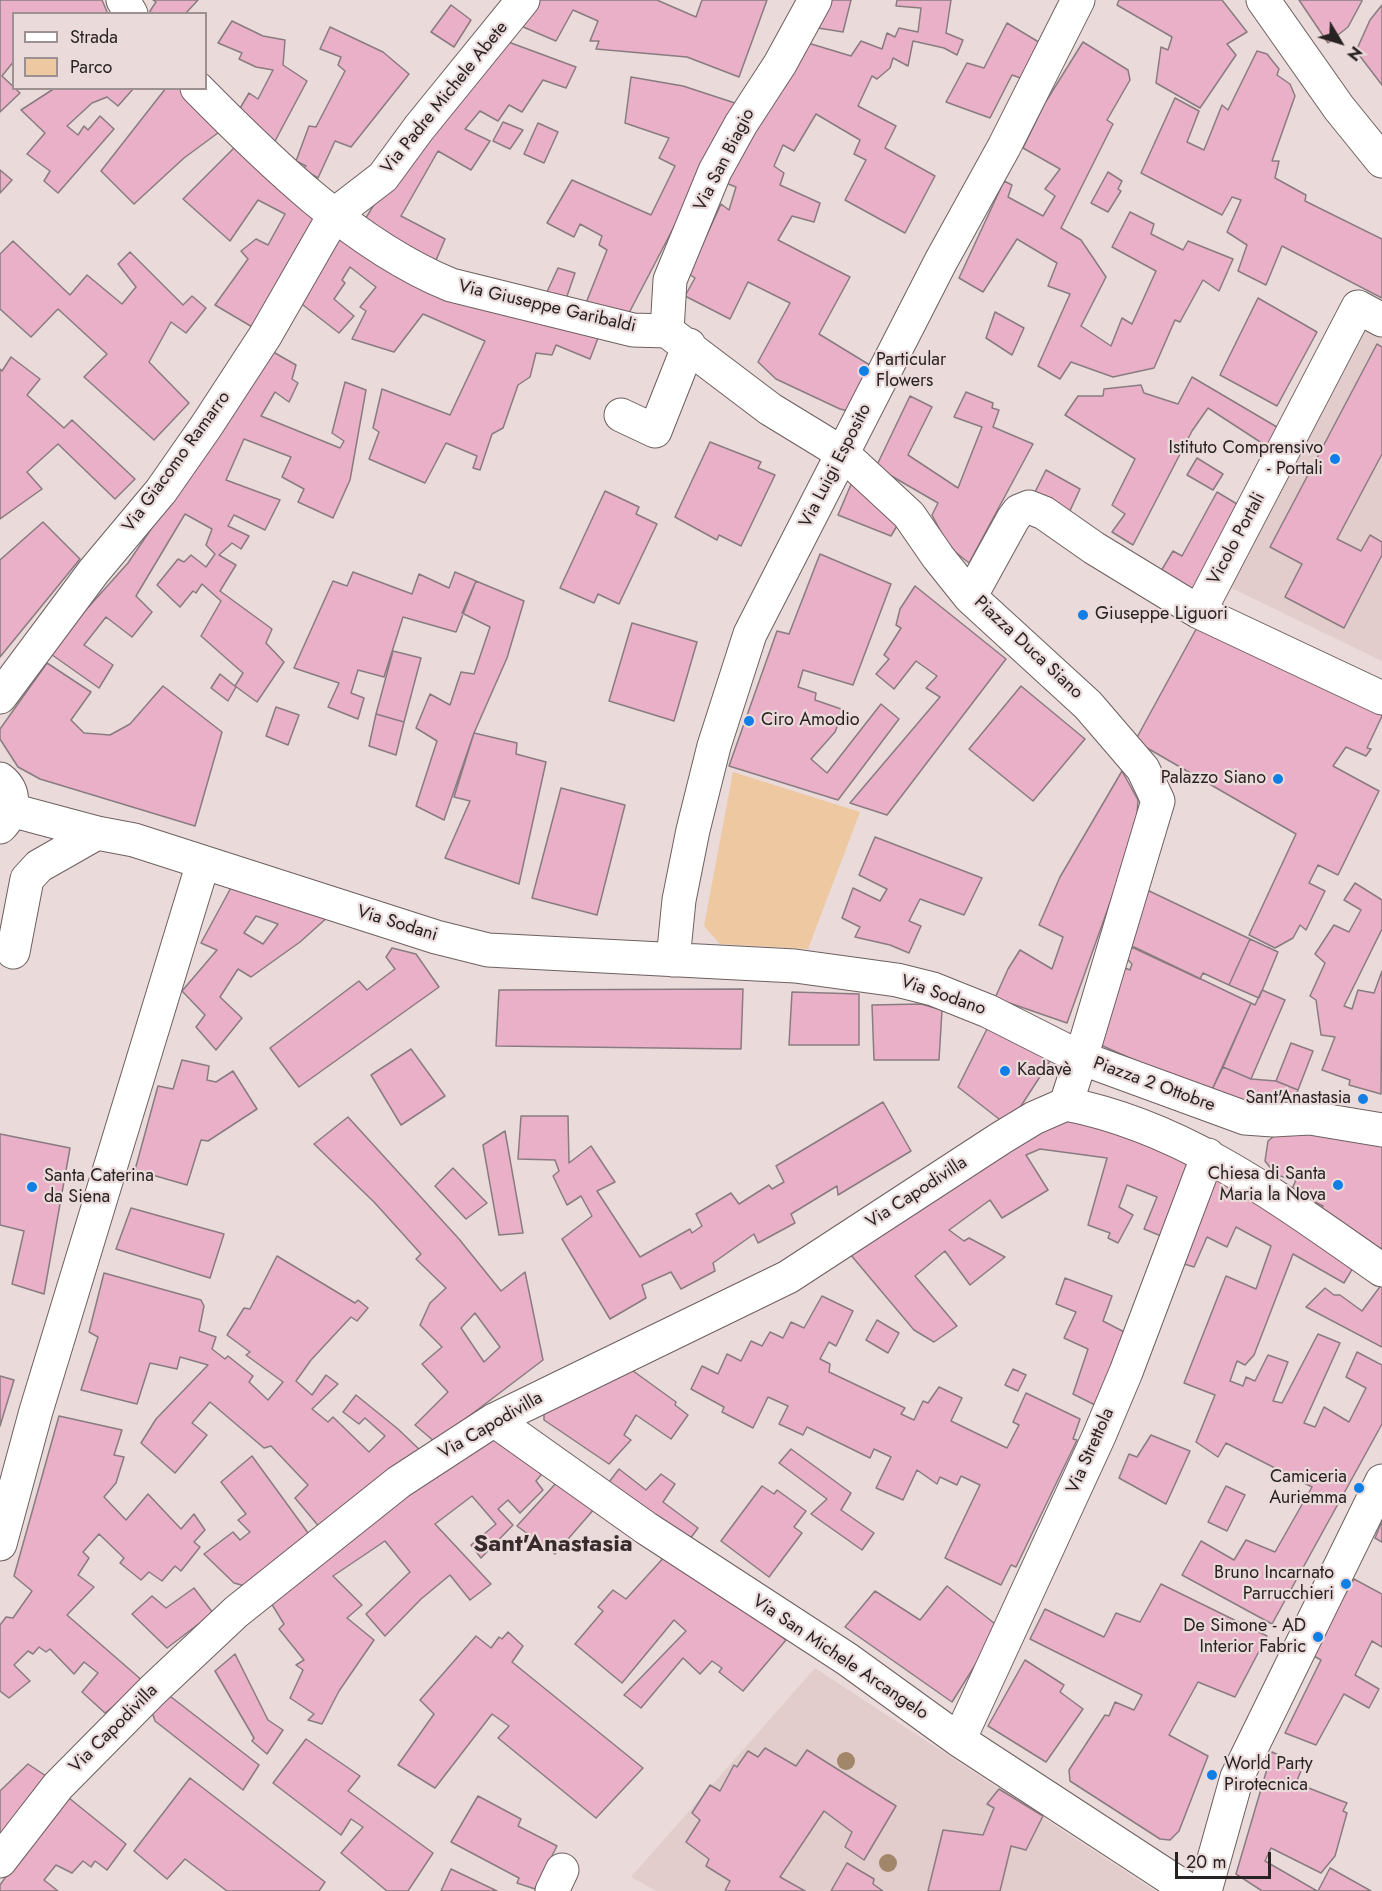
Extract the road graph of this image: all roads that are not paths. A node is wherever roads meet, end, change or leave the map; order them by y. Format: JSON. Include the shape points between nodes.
{"nodes":[{"id":1,"x":523,"y":0,"type":"edge"},
{"id":2,"x":815,"y":0,"type":"edge"},
{"id":3,"x":1078,"y":0,"type":"edge"},
{"id":4,"x":1263,"y":0,"type":"edge"},
{"id":5,"x":199,"y":90,"type":"edge"},
{"id":6,"x":1382,"y":160,"type":"edge"},
{"id":7,"x":335,"y":214,"type":"junction"},
{"id":8,"x":1370,"y":313,"type":"edge"},
{"id":9,"x":678,"y":338,"type":"junction"},
{"id":10,"x":621,"y":415,"type":"dead end"},
{"id":11,"x":842,"y":453,"type":"junction"},
{"id":12,"x":970,"y":597,"type":"junction"},
{"id":13,"x":1199,"y":612,"type":"junction"},
{"id":14,"x":0,"y":697,"type":"edge"},
{"id":15,"x":1382,"y":698,"type":"edge"},
{"id":16,"x":0,"y":779,"type":"edge"},
{"id":17,"x":6,"y":818,"type":"edge"},
{"id":18,"x":97,"y":833,"type":"junction"},
{"id":19,"x":203,"y":862,"type":"junction"},
{"id":20,"x":13,"y":952,"type":"dead end"},
{"id":21,"x":673,"y":960,"type":"junction"},
{"id":22,"x":795,"y":966,"type":"joint"},
{"id":23,"x":1081,"y":1058,"type":"junction"},
{"id":24,"x":1066,"y":1104,"type":"junction"},
{"id":25,"x":1382,"y":1130,"type":"edge"},
{"id":26,"x":1208,"y":1155,"type":"junction"},
{"id":27,"x":1382,"y":1270,"type":"edge"},
{"id":28,"x":494,"y":1420,"type":"junction"},
{"id":29,"x":1382,"y":1481,"type":"edge"},
{"id":30,"x":0,"y":1544,"type":"edge"},
{"id":31,"x":959,"y":1740,"type":"junction"},
{"id":32,"x":0,"y":1861,"type":"edge"},
{"id":33,"x":1190,"y":1891,"type":"edge"},
{"id":34,"x":1205,"y":1891,"type":"edge"}],
"edges":[{"from":1,"to":7,"type":"street","name":"Via Padre Michele Abete","via":[[383,177]]},
{"from":2,"to":9,"type":"street","name":"Via San Biagio","via":[[716,171],[669,280]]},
{"from":3,"to":11,"type":"street","name":"Via Luigi Esposito"},
{"from":4,"to":6,"type":"street","via":[[1339,108]]},
{"from":5,"to":7,"type":"street","name":"Via Giuseppe Garibaldi","via":[[282,170]]},
{"from":7,"to":9,"type":"street","name":"Via Giuseppe Garibaldi","via":[[427,275],[451,285]]},
{"from":7,"to":14,"type":"street","name":"Via Giacomo Ramarro","via":[[265,336],[207,425]]},
{"from":8,"to":13,"type":"street","name":"Vicolo Portali"},
{"from":9,"to":10,"type":"street","name":"Via San Biagio","via":[[655,431]]},
{"from":9,"to":11,"type":"street","via":[[770,408]]},
{"from":11,"to":12,"type":"street","via":[[909,515]]},
{"from":11,"to":21,"type":"street","name":"Via Luigi Esposito","via":[[750,634],[714,746],[693,830],[679,900]]},
{"from":12,"to":13,"type":"street","name":"Piazza Duca Siano","via":[[1013,519],[1029,507]]},
{"from":12,"to":23,"type":"street","name":"Piazza Duca Siano","via":[[1088,705],[1143,769],[1158,801]]},
{"from":13,"to":15,"type":"street"},
{"from":16,"to":17,"type":"street","via":[[10,790]]},
{"from":17,"to":18,"type":"street","name":"Via Sodani"},
{"from":18,"to":19,"type":"street","name":"Via Sodani","via":[[134,840]]},
{"from":18,"to":20,"type":"street","via":[[39,866],[27,879]]},
{"from":19,"to":21,"type":"street","name":"Via Sodani","via":[[488,950]]},
{"from":19,"to":30,"type":"street","via":[[36,1411]]},
{"from":21,"to":22,"type":"street","name":"Via Sodani"},
{"from":22,"to":23,"type":"street","name":"Via Sodano","via":[[844,971],[933,989],[988,1011]]},
{"from":23,"to":24,"type":"street","name":"Piazza 2 Ottobre"},
{"from":23,"to":25,"type":"street","name":"Piazza 2 Ottobre","via":[[1245,1118],[1310,1118]]},
{"from":24,"to":26,"type":"street","via":[[1129,1119]]},
{"from":24,"to":28,"type":"street","name":"Via Capodivilla","via":[[1001,1138],[788,1277]]},
{"from":26,"to":27,"type":"street"},
{"from":26,"to":31,"type":"street","name":"Via Strettola","via":[[1099,1436]]},
{"from":28,"to":31,"type":"street","name":"Via San Michele Arcangelo","via":[[646,1528],[847,1659]]},
{"from":28,"to":32,"type":"street","name":"Via Capodivilla","via":[[399,1482],[236,1612],[58,1786]]},
{"from":29,"to":34,"type":"street","via":[[1237,1777]]},
{"from":31,"to":33,"type":"street","name":"Via San Michele Arcangelo"}]}
